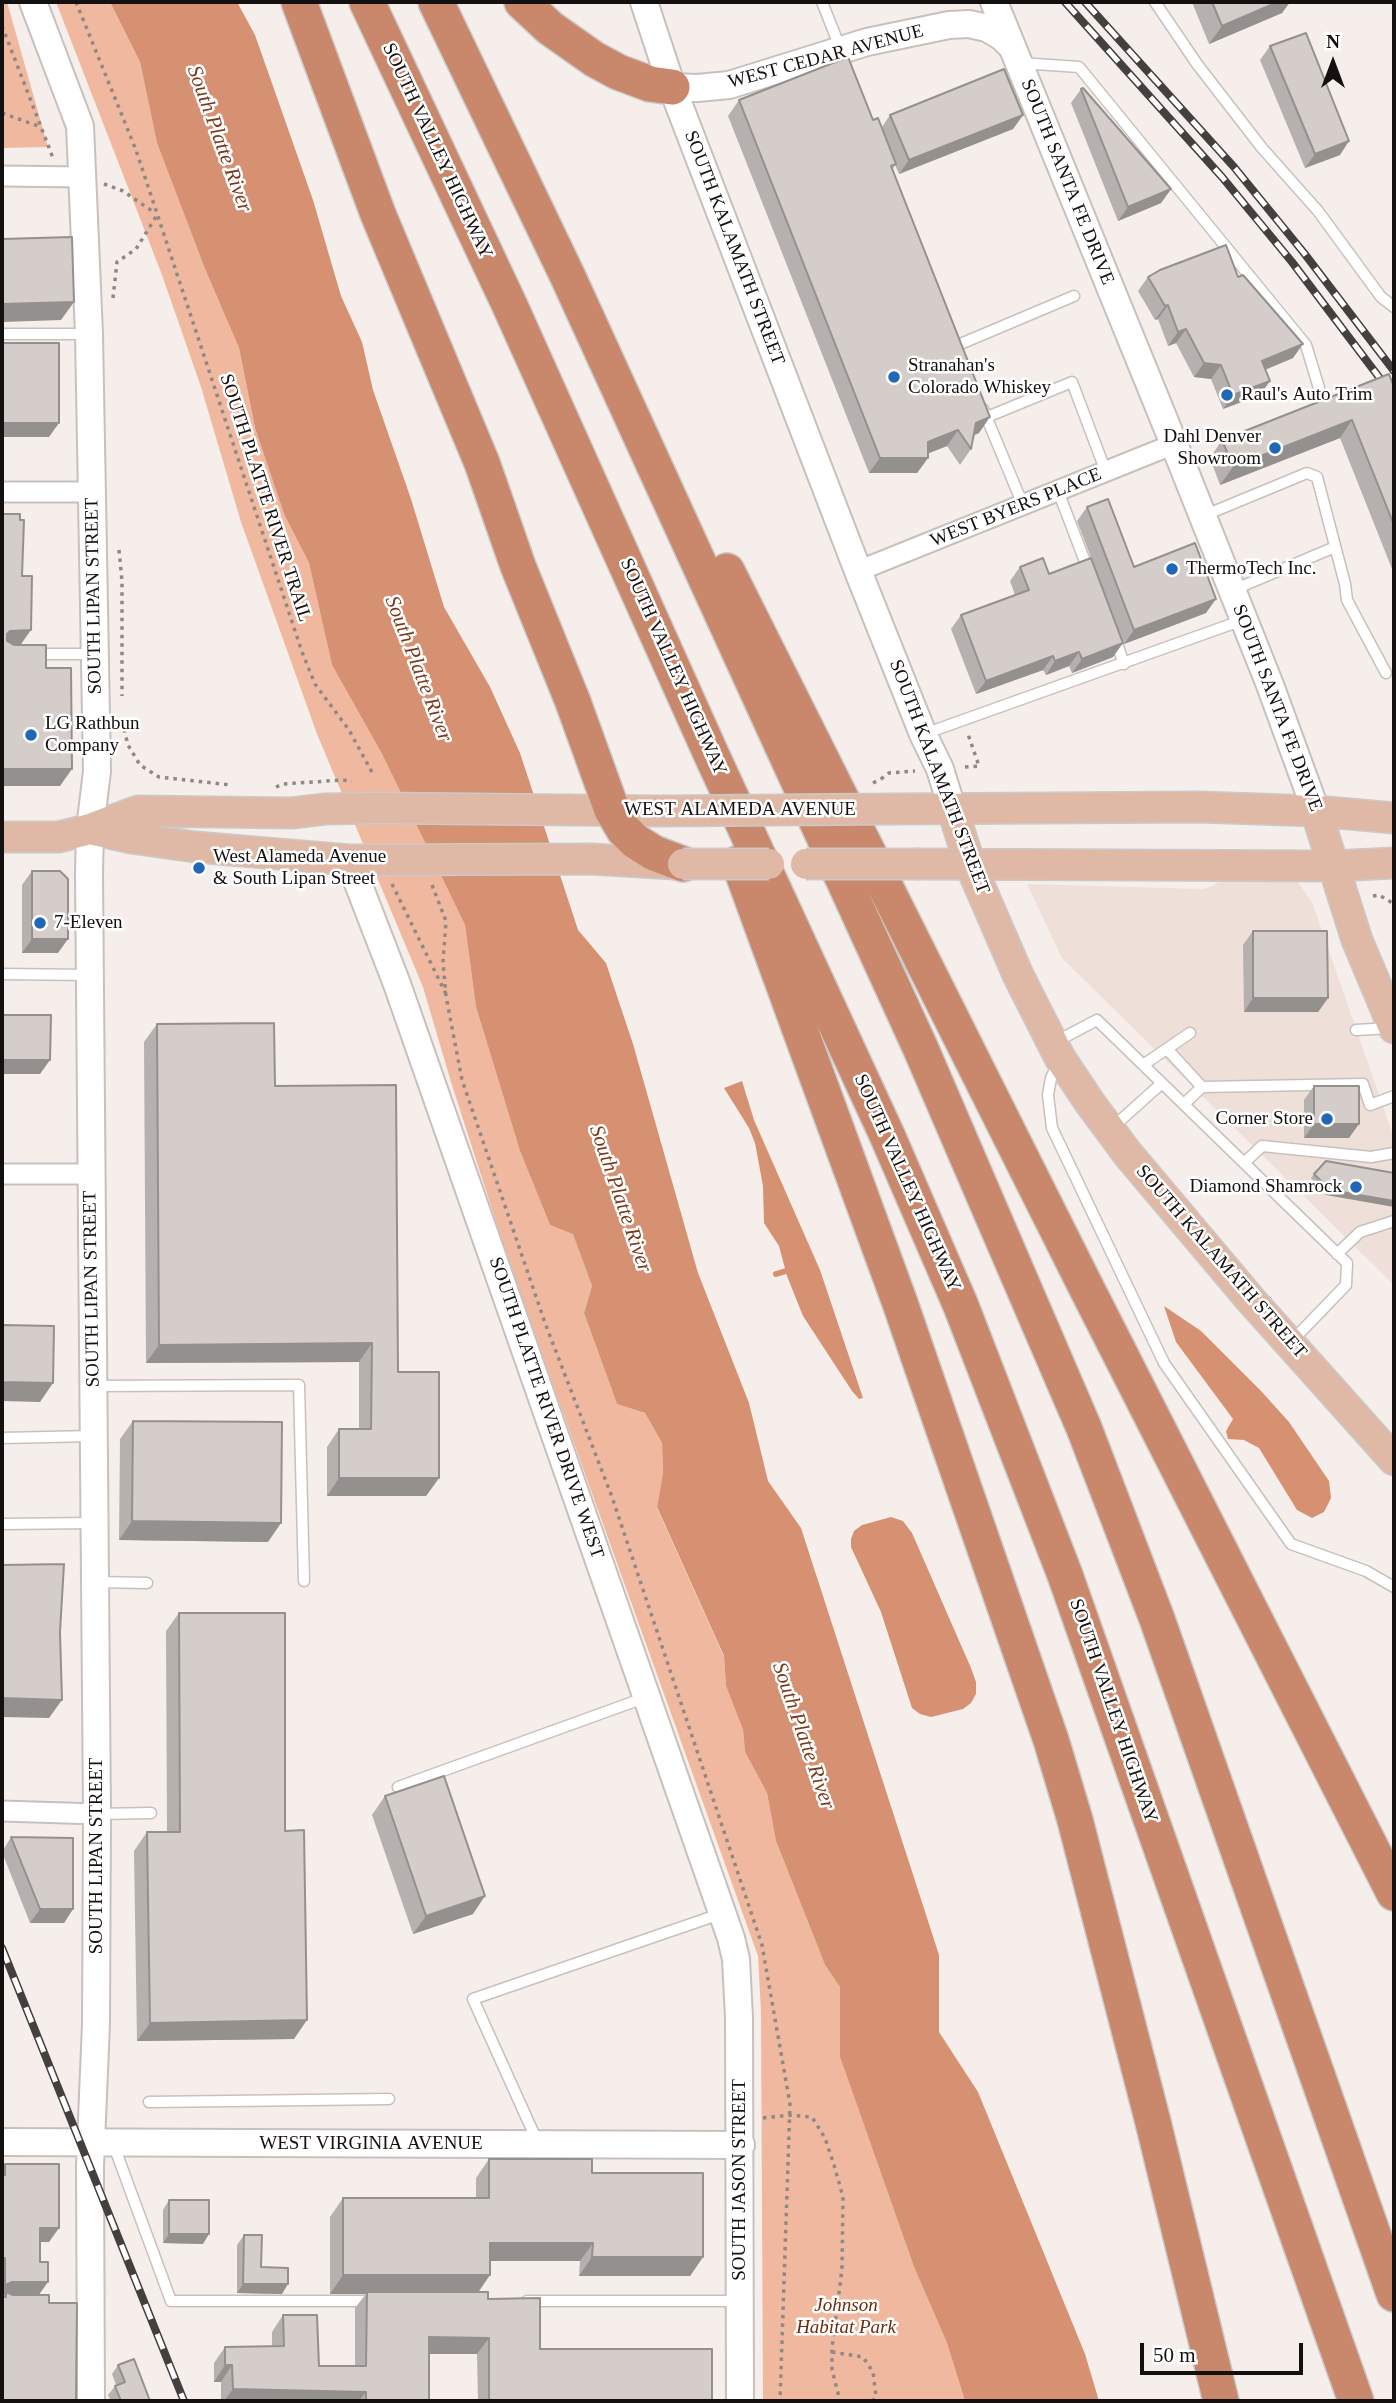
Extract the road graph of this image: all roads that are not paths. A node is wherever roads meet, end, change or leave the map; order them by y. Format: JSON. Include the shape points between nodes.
{"nodes":[{"id":1,"x":33,"y":2,"type":"edge"},
{"id":2,"x":299,"y":2,"type":"edge"},
{"id":3,"x":366,"y":2,"type":"edge"},
{"id":4,"x":436,"y":2,"type":"edge"},
{"id":5,"x":522,"y":2,"type":"edge"},
{"id":6,"x":644,"y":2,"type":"edge"},
{"id":7,"x":822,"y":2,"type":"edge"},
{"id":8,"x":995,"y":2,"type":"edge"},
{"id":9,"x":1155,"y":2,"type":"edge"},
{"id":10,"x":1016,"y":56,"type":"junction"},
{"id":11,"x":844,"y":57,"type":"junction"},
{"id":12,"x":672,"y":87,"type":"junction"},
{"id":13,"x":2,"y":176,"type":"edge"},
{"id":14,"x":71,"y":177,"type":"junction"},
{"id":15,"x":568,"y":277,"type":"junction"},
{"id":16,"x":1073,"y":296,"type":"dead end"},
{"id":17,"x":510,"y":306,"type":"junction"},
{"id":18,"x":1394,"y":307,"type":"edge"},
{"id":19,"x":2,"y":334,"type":"edge"},
{"id":20,"x":89,"y":334,"type":"junction"},
{"id":21,"x":963,"y":357,"type":"edge"},
{"id":22,"x":1318,"y":388,"type":"dead end"},
{"id":23,"x":977,"y":393,"type":"edge"},
{"id":24,"x":987,"y":417,"type":"junction"},
{"id":25,"x":1174,"y":444,"type":"junction"},
{"id":26,"x":1106,"y":472,"type":"junction"},
{"id":27,"x":1058,"y":491,"type":"junction"},
{"id":28,"x":2,"y":492,"type":"edge"},
{"id":29,"x":91,"y":492,"type":"junction"},
{"id":30,"x":1023,"y":505,"type":"junction"},
{"id":31,"x":1203,"y":516,"type":"junction"},
{"id":32,"x":1335,"y":547,"type":"junction"},
{"id":33,"x":858,"y":571,"type":"junction"},
{"id":34,"x":1091,"y":578,"type":"edge"},
{"id":35,"x":1232,"y":590,"type":"junction"},
{"id":36,"x":1244,"y":620,"type":"junction"},
{"id":37,"x":1110,"y":627,"type":"edge"},
{"id":38,"x":28,"y":654,"type":"edge"},
{"id":39,"x":96,"y":654,"type":"junction"},
{"id":40,"x":1124,"y":664,"type":"junction"},
{"id":41,"x":1386,"y":673,"type":"dead end"},
{"id":42,"x":923,"y":734,"type":"junction"},
{"id":43,"x":952,"y":808,"type":"junction"},
{"id":44,"x":612,"y":810,"type":"junction"},
{"id":45,"x":1316,"y":811,"type":"junction"},
{"id":46,"x":1394,"y":818,"type":"edge"},
{"id":47,"x":90,"y":830,"type":"junction"},
{"id":48,"x":2,"y":837,"type":"edge"},
{"id":49,"x":349,"y":860,"type":"junction"},
{"id":50,"x":1394,"y":863,"type":"edge"},
{"id":51,"x":683,"y":864,"type":"junction"},
{"id":52,"x":970,"y":864,"type":"junction"},
{"id":53,"x":1333,"y":866,"type":"junction"},
{"id":54,"x":2,"y":974,"type":"edge"},
{"id":55,"x":90,"y":975,"type":"junction"},
{"id":56,"x":1394,"y":1028,"type":"edge"},
{"id":57,"x":1356,"y":1030,"type":"dead end"},
{"id":58,"x":1190,"y":1033,"type":"dead end"},
{"id":59,"x":1167,"y":1049,"type":"junction"},
{"id":60,"x":1056,"y":1051,"type":"junction"},
{"id":61,"x":1143,"y":1065,"type":"junction"},
{"id":62,"x":1162,"y":1083,"type":"junction"},
{"id":63,"x":1202,"y":1087,"type":"junction"},
{"id":64,"x":1394,"y":1096,"type":"edge"},
{"id":65,"x":1184,"y":1104,"type":"junction"},
{"id":66,"x":1110,"y":1130,"type":"junction"},
{"id":67,"x":1394,"y":1153,"type":"edge"},
{"id":68,"x":1244,"y":1163,"type":"junction"},
{"id":69,"x":2,"y":1174,"type":"edge"},
{"id":70,"x":91,"y":1174,"type":"junction"},
{"id":71,"x":1394,"y":1221,"type":"edge"},
{"id":72,"x":1337,"y":1254,"type":"junction"},
{"id":73,"x":1290,"y":1343,"type":"junction"},
{"id":74,"x":93,"y":1387,"type":"junction"},
{"id":75,"x":94,"y":1436,"type":"junction"},
{"id":76,"x":2,"y":1438,"type":"edge"},
{"id":77,"x":1394,"y":1460,"type":"edge"},
{"id":78,"x":95,"y":1523,"type":"junction"},
{"id":79,"x":2,"y":1524,"type":"edge"},
{"id":80,"x":304,"y":1581,"type":"dead end"},
{"id":81,"x":95,"y":1582,"type":"junction"},
{"id":82,"x":147,"y":1583,"type":"dead end"},
{"id":83,"x":1394,"y":1587,"type":"edge"},
{"id":84,"x":648,"y":1696,"type":"junction"},
{"id":85,"x":398,"y":1787,"type":"dead end"},
{"id":86,"x":2,"y":1811,"type":"edge"},
{"id":87,"x":151,"y":1813,"type":"dead end"},
{"id":88,"x":97,"y":1814,"type":"junction"},
{"id":89,"x":1394,"y":1893,"type":"edge"},
{"id":90,"x":723,"y":1913,"type":"junction"},
{"id":91,"x":736,"y":1959,"type":"joint"},
{"id":92,"x":389,"y":2099,"type":"dead end"},
{"id":93,"x":149,"y":2102,"type":"dead end"},
{"id":94,"x":2,"y":2142,"type":"edge"},
{"id":95,"x":102,"y":2143,"type":"junction"},
{"id":96,"x":539,"y":2145,"type":"junction"},
{"id":97,"x":741,"y":2146,"type":"junction"},
{"id":98,"x":1394,"y":2294,"type":"edge"},
{"id":99,"x":379,"y":2301,"type":"edge"},
{"id":100,"x":518,"y":2301,"type":"edge"},
{"id":101,"x":740,"y":2301,"type":"junction"},
{"id":102,"x":91,"y":2401,"type":"edge"},
{"id":103,"x":740,"y":2401,"type":"edge"},
{"id":104,"x":1221,"y":2401,"type":"edge"},
{"id":105,"x":1356,"y":2401,"type":"edge"}],
"edges":[{"from":1,"to":14,"type":"street","via":[[80,126]]},
{"from":2,"to":44,"type":"highway","via":[[378,214],[482,463]]},
{"from":3,"to":17,"type":"highway","name":"SOUTH VALLEY HIGHWAY"},
{"from":4,"to":15,"type":"highway"},
{"from":5,"to":12,"type":"highway","via":[[594,59],[629,76]]},
{"from":6,"to":12,"type":"street","name":"SOUTH KALAMATH STREET"},
{"from":7,"to":11,"type":"lane"},
{"from":8,"to":10,"type":"street","name":"SOUTH SANTA FE DRIVE"},
{"from":9,"to":18,"type":"lane","via":[[1246,127],[1318,211],[1381,297]]},
{"from":10,"to":11,"type":"street","name":"WEST CEDAR AVENUE","via":[[1002,37],[987,28],[961,24],[927,28]]},
{"from":10,"to":22,"type":"lane","via":[[1079,67],[1306,345]]},
{"from":10,"to":25,"type":"street","name":"SOUTH SANTA FE DRIVE"},
{"from":11,"to":12,"type":"street","name":"WEST CEDAR AVENUE","via":[[729,85]]},
{"from":12,"to":33,"type":"street","name":"SOUTH KALAMATH STREET"},
{"from":13,"to":14,"type":"street"},
{"from":14,"to":20,"type":"street","name":"SOUTH LIPAN STREET"},
{"from":15,"to":89,"type":"highway","via":[[665,449]]},
{"from":15,"to":98,"type":"highway","via":[[942,1094],[1084,1428],[1157,1619]]},
{"from":16,"to":21,"type":"lane","via":[[956,340]]},
{"from":17,"to":104,"type":"highway","via":[[762,923],[1037,1695],[1075,1820]]},
{"from":17,"to":105,"type":"highway","name":"SOUTH VALLEY HIGHWAY","via":[[961,1306],[1065,1575]]},
{"from":19,"to":20,"type":"lane"},
{"from":20,"to":29,"type":"street","name":"SOUTH LIPAN STREET"},
{"from":23,"to":24,"type":"lane"},
{"from":24,"to":26,"type":"lane","via":[[1072,382]]},
{"from":24,"to":30,"type":"lane"},
{"from":25,"to":26,"type":"street","name":"WEST BYERS PLACE"},
{"from":25,"to":31,"type":"street","name":"SOUTH SANTA FE DRIVE"},
{"from":26,"to":27,"type":"street","name":"WEST BYERS PLACE"},
{"from":27,"to":30,"type":"street","name":"WEST BYERS PLACE"},
{"from":27,"to":34,"type":"lane"},
{"from":28,"to":29,"type":"street"},
{"from":29,"to":39,"type":"street","name":"SOUTH LIPAN STREET"},
{"from":30,"to":33,"type":"street","name":"WEST BYERS PLACE"},
{"from":31,"to":32,"type":"lane","via":[[1307,473],[1317,477]]},
{"from":31,"to":35,"type":"street","name":"SOUTH SANTA FE DRIVE"},
{"from":32,"to":35,"type":"lane"},
{"from":32,"to":41,"type":"lane","via":[[1347,600]]},
{"from":33,"to":42,"type":"street","name":"SOUTH KALAMATH STREET"},
{"from":35,"to":36,"type":"street","name":"SOUTH SANTA FE DRIVE"},
{"from":36,"to":40,"type":"lane"},
{"from":36,"to":45,"type":"street","name":"SOUTH SANTA FE DRIVE"},
{"from":37,"to":40,"type":"lane"},
{"from":38,"to":39,"type":"lane"},
{"from":39,"to":47,"type":"street","name":"SOUTH LIPAN STREET","via":[[97,771]]},
{"from":40,"to":42,"type":"lane"},
{"from":42,"to":43,"type":"street","name":"SOUTH KALAMATH STREET"},
{"from":43,"to":44,"type":"main road","name":"WEST ALAMEDA AVENUE","bridge":true},
{"from":43,"to":45,"type":"main road","name":"WEST ALAMEDA AVENUE"},
{"from":43,"to":52,"type":"main road","name":"SOUTH KALAMATH STREET"},
{"from":44,"to":47,"type":"main road","name":"WEST ALAMEDA AVENUE","bridge":true,"via":[[138,811]]},
{"from":44,"to":51,"type":"highway","via":[[635,841]]},
{"from":45,"to":46,"type":"main road","name":"WEST ALAMEDA AVENUE"},
{"from":45,"to":53,"type":"main road","name":"SOUTH SANTA FE DRIVE"},
{"from":47,"to":48,"type":"main road","name":"WEST ALAMEDA AVENUE","via":[[59,837]]},
{"from":47,"to":49,"type":"main road","name":"WEST ALAMEDA AVENUE","via":[[195,847]]},
{"from":47,"to":55,"type":"street","name":"SOUTH LIPAN STREET"},
{"from":49,"to":51,"type":"main road","name":"WEST ALAMEDA AVENUE","via":[[429,870],[591,859]]},
{"from":49,"to":84,"type":"street","name":"SOUTH PLATTE RIVER DRIVE WEST"},
{"from":50,"to":53,"type":"main road","name":"WEST ALAMEDA AVENUE"},
{"from":51,"to":52,"type":"main road","name":"WEST ALAMEDA AVENUE","bridge":true},
{"from":52,"to":53,"type":"main road","name":"WEST ALAMEDA AVENUE"},
{"from":52,"to":60,"type":"main road","name":"SOUTH KALAMATH STREET"},
{"from":53,"to":56,"type":"main road","name":"SOUTH SANTA FE DRIVE","via":[[1357,940]]},
{"from":54,"to":55,"type":"lane"},
{"from":55,"to":70,"type":"street","name":"SOUTH LIPAN STREET"},
{"from":56,"to":57,"type":"lane"},
{"from":58,"to":59,"type":"lane"},
{"from":59,"to":61,"type":"lane"},
{"from":59,"to":63,"type":"lane"},
{"from":60,"to":61,"type":"lane","via":[[1097,1020]]},
{"from":60,"to":66,"type":"main road","name":"SOUTH KALAMATH STREET"},
{"from":60,"to":83,"type":"lane","via":[[1048,1095],[1052,1128],[1164,1363],[1291,1544],[1366,1571]]},
{"from":61,"to":62,"type":"lane"},
{"from":62,"to":65,"type":"lane"},
{"from":62,"to":66,"type":"lane"},
{"from":63,"to":64,"type":"lane","via":[[1363,1084],[1370,1105]]},
{"from":63,"to":65,"type":"lane"},
{"from":65,"to":68,"type":"lane"},
{"from":66,"to":73,"type":"main road","name":"SOUTH KALAMATH STREET"},
{"from":67,"to":68,"type":"lane","via":[[1371,1157],[1262,1146]]},
{"from":68,"to":72,"type":"lane"},
{"from":69,"to":70,"type":"street"},
{"from":70,"to":74,"type":"street","name":"SOUTH LIPAN STREET"},
{"from":71,"to":72,"type":"lane","via":[[1360,1232]]},
{"from":72,"to":73,"type":"lane","via":[[1348,1263],[1346,1285]]},
{"from":73,"to":77,"type":"main road","name":"SOUTH KALAMATH STREET"},
{"from":74,"to":75,"type":"street","name":"SOUTH LIPAN STREET"},
{"from":74,"to":80,"type":"lane","via":[[299,1385]]},
{"from":75,"to":76,"type":"lane"},
{"from":75,"to":78,"type":"street","name":"SOUTH LIPAN STREET"},
{"from":78,"to":79,"type":"lane"},
{"from":78,"to":81,"type":"street","name":"SOUTH LIPAN STREET"},
{"from":81,"to":82,"type":"lane"},
{"from":81,"to":88,"type":"street","name":"SOUTH LIPAN STREET"},
{"from":84,"to":85,"type":"lane"},
{"from":84,"to":90,"type":"street","name":"SOUTH PLATTE RIVER DRIVE WEST"},
{"from":86,"to":88,"type":"street"},
{"from":87,"to":88,"type":"lane"},
{"from":88,"to":95,"type":"street","name":"SOUTH LIPAN STREET","via":[[96,2024]]},
{"from":90,"to":91,"type":"street","name":"SOUTH PLATTE RIVER DRIVE WEST"},
{"from":90,"to":96,"type":"lane","via":[[473,1998]]},
{"from":91,"to":97,"type":"street","name":"SOUTH JASON STREET"},
{"from":92,"to":93,"type":"lane"},
{"from":94,"to":95,"type":"street","name":"WEST VIRGINIA AVENUE"},
{"from":95,"to":96,"type":"street","name":"WEST VIRGINIA AVENUE"},
{"from":95,"to":99,"type":"lane","via":[[171,2301]]},
{"from":95,"to":102,"type":"street","name":"SOUTH LIPAN STREET","via":[[86,2304]]},
{"from":96,"to":97,"type":"street","name":"WEST VIRGINIA AVENUE"},
{"from":97,"to":101,"type":"street","name":"SOUTH JASON STREET"},
{"from":100,"to":101,"type":"lane"},
{"from":101,"to":103,"type":"street","name":"SOUTH JASON STREET"}]}
